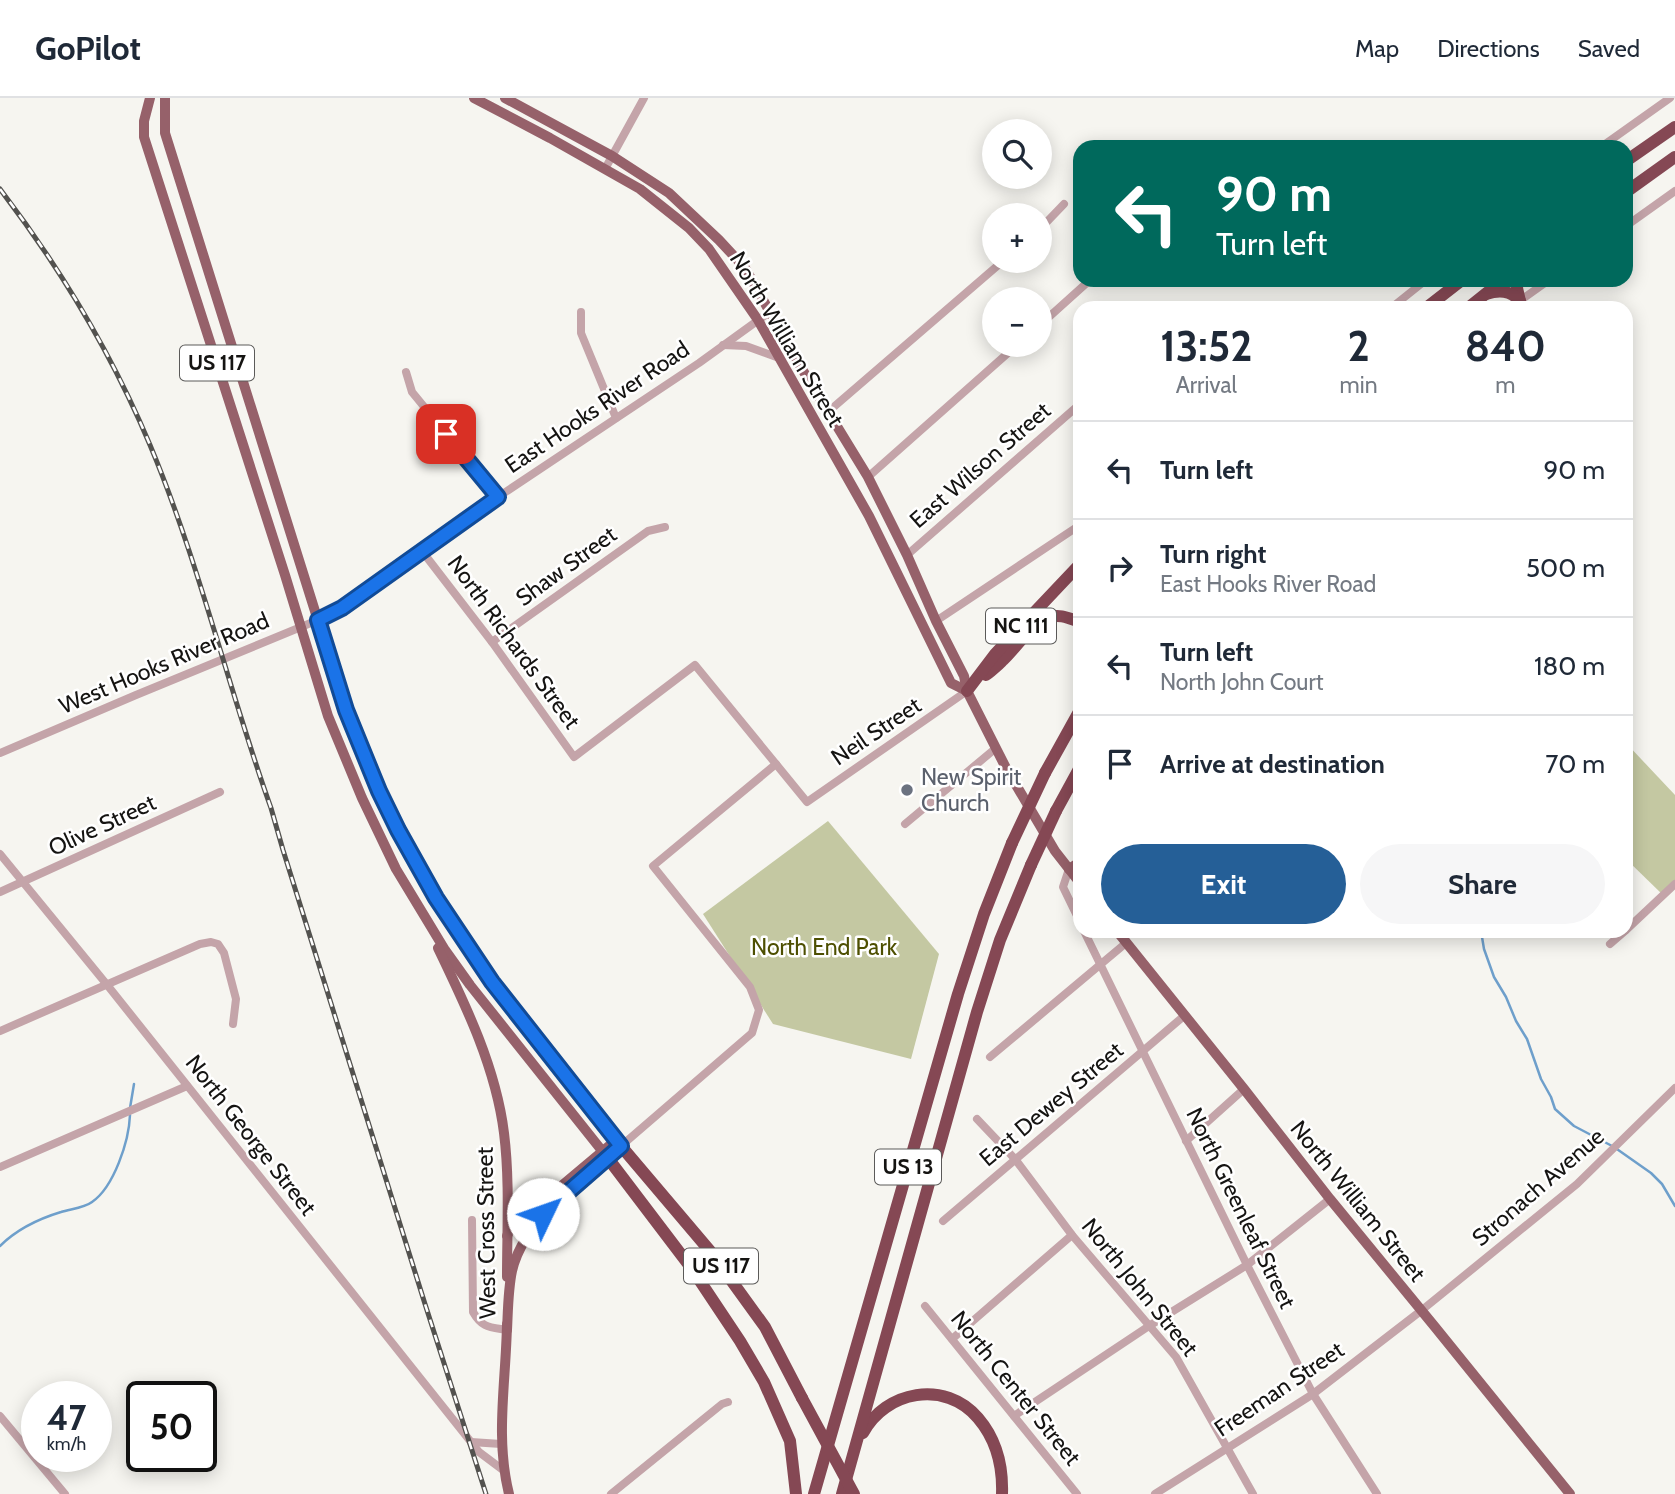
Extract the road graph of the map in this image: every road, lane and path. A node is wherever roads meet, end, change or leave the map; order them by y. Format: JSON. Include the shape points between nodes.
{"nodes":[{"id":1,"x":150,"y":98,"type":"edge"},
{"id":2,"x":165,"y":98,"type":"edge"},
{"id":3,"x":474,"y":98,"type":"edge"},
{"id":4,"x":505,"y":98,"type":"edge"},
{"id":5,"x":644,"y":98,"type":"edge"},
{"id":6,"x":1670,"y":98,"type":"edge"},
{"id":7,"x":1675,"y":127,"type":"edge"},
{"id":8,"x":1611,"y":140,"type":"edge"},
{"id":9,"x":612,"y":156,"type":"junction"},
{"id":10,"x":1633,"y":156,"type":"edge"},
{"id":11,"x":1675,"y":157,"type":"edge"},
{"id":12,"x":605,"y":169,"type":"junction"},
{"id":13,"x":1633,"y":187,"type":"edge"},
{"id":14,"x":1675,"y":191,"type":"edge"},
{"id":15,"x":1064,"y":204,"type":"dead end"},
{"id":16,"x":1052,"y":216,"type":"edge"},
{"id":17,"x":1633,"y":221,"type":"edge"},
{"id":18,"x":989,"y":273,"type":"edge"},
{"id":19,"x":1082,"y":287,"type":"edge"},
{"id":20,"x":1417,"y":287,"type":"edge"},
{"id":21,"x":1453,"y":287,"type":"edge"},
{"id":22,"x":1494,"y":287,"type":"edge"},
{"id":23,"x":1539,"y":287,"type":"edge"},
{"id":24,"x":1486,"y":294,"type":"junction"},
{"id":25,"x":1400,"y":301,"type":"edge"},
{"id":26,"x":1435,"y":301,"type":"edge"},
{"id":27,"x":1477,"y":301,"type":"edge"},
{"id":28,"x":1515,"y":301,"type":"edge"},
{"id":29,"x":1519,"y":301,"type":"edge"},
{"id":30,"x":771,"y":311,"type":"junction"},
{"id":31,"x":581,"y":312,"type":"dead end"},
{"id":32,"x":1052,"y":313,"type":"edge"},
{"id":33,"x":758,"y":320,"type":"junction"},
{"id":34,"x":723,"y":345,"type":"junction"},
{"id":35,"x":1003,"y":357,"type":"edge"},
{"id":36,"x":779,"y":358,"type":"junction"},
{"id":37,"x":406,"y":372,"type":"dead end"},
{"id":38,"x":1073,"y":410,"type":"edge"},
{"id":39,"x":829,"y":411,"type":"junction"},
{"id":40,"x":616,"y":418,"type":"junction"},
{"id":41,"x":868,"y":477,"type":"junction"},
{"id":42,"x":498,"y":497,"type":"junction"},
{"id":43,"x":665,"y":527,"type":"dead end"},
{"id":44,"x":1073,"y":530,"type":"edge"},
{"id":45,"x":422,"y":551,"type":"junction"},
{"id":46,"x":906,"y":555,"type":"junction"},
{"id":47,"x":1073,"y":571,"type":"edge"},
{"id":48,"x":342,"y":608,"type":"joint"},
{"id":49,"x":1073,"y":619,"type":"edge"},
{"id":50,"x":318,"y":620,"type":"junction"},
{"id":51,"x":936,"y":621,"type":"junction"},
{"id":52,"x":300,"y":627,"type":"junction"},
{"id":53,"x":492,"y":642,"type":"junction"},
{"id":54,"x":967,"y":691,"type":"junction"},
{"id":55,"x":1073,"y":720,"type":"edge"},
{"id":56,"x":996,"y":748,"type":"junction"},
{"id":57,"x":0,"y":753,"type":"edge"},
{"id":58,"x":776,"y":764,"type":"junction"},
{"id":59,"x":1073,"y":780,"type":"edge"},
{"id":60,"x":379,"y":791,"type":"junction"},
{"id":61,"x":220,"y":792,"type":"dead end"},
{"id":62,"x":362,"y":798,"type":"junction"},
{"id":63,"x":905,"y":824,"type":"dead end"},
{"id":64,"x":0,"y":853,"type":"edge"},
{"id":65,"x":1073,"y":866,"type":"edge"},
{"id":66,"x":1069,"y":869,"type":"junction"},
{"id":67,"x":1073,"y":874,"type":"edge"},
{"id":68,"x":23,"y":882,"type":"junction"},
{"id":69,"x":1675,"y":884,"type":"edge"},
{"id":70,"x":0,"y":892,"type":"edge"},
{"id":71,"x":417,"y":904,"type":"junction"},
{"id":72,"x":1073,"y":908,"type":"edge"},
{"id":73,"x":1633,"y":923,"type":"edge"},
{"id":74,"x":1087,"y":938,"type":"edge"},
{"id":75,"x":1122,"y":938,"type":"edge"},
{"id":76,"x":1616,"y":938,"type":"edge"},
{"id":77,"x":1126,"y":943,"type":"junction"},
{"id":78,"x":1610,"y":944,"type":"dead end"},
{"id":79,"x":1100,"y":964,"type":"junction"},
{"id":80,"x":108,"y":986,"type":"junction"},
{"id":81,"x":1184,"y":1017,"type":"junction"},
{"id":82,"x":233,"y":1024,"type":"dead end"},
{"id":83,"x":0,"y":1031,"type":"edge"},
{"id":84,"x":1143,"y":1050,"type":"junction"},
{"id":85,"x":990,"y":1057,"type":"dead end"},
{"id":86,"x":187,"y":1086,"type":"junction"},
{"id":87,"x":1675,"y":1088,"type":"edge"},
{"id":88,"x":1244,"y":1089,"type":"junction"},
{"id":89,"x":977,"y":1119,"type":"dead end"},
{"id":90,"x":1186,"y":1140,"type":"junction"},
{"id":91,"x":619,"y":1143,"type":"junction"},
{"id":92,"x":605,"y":1154,"type":"junction"},
{"id":93,"x":1015,"y":1159,"type":"junction"},
{"id":94,"x":0,"y":1167,"type":"edge"},
{"id":95,"x":1330,"y":1199,"type":"junction"},
{"id":96,"x":472,"y":1220,"type":"dead end"},
{"id":97,"x":943,"y":1221,"type":"dead end"},
{"id":98,"x":1072,"y":1235,"type":"junction"},
{"id":99,"x":507,"y":1237,"type":"junction"},
{"id":100,"x":1247,"y":1265,"type":"junction"},
{"id":101,"x":925,"y":1306,"type":"dead end"},
{"id":102,"x":1422,"y":1310,"type":"junction"},
{"id":103,"x":1149,"y":1326,"type":"junction"},
{"id":104,"x":506,"y":1330,"type":"junction"},
{"id":105,"x":952,"y":1339,"type":"junction"},
{"id":106,"x":1313,"y":1394,"type":"junction"},
{"id":107,"x":728,"y":1402,"type":"dead end"},
{"id":108,"x":0,"y":1416,"type":"edge"},
{"id":109,"x":1014,"y":1416,"type":"junction"},
{"id":110,"x":471,"y":1442,"type":"junction"},
{"id":111,"x":501,"y":1444,"type":"junction"},
{"id":112,"x":1227,"y":1448,"type":"junction"},
{"id":113,"x":853,"y":1455,"type":"junction"},
{"id":114,"x":503,"y":1470,"type":"junction"},
{"id":115,"x":65,"y":1494,"type":"edge"},
{"id":116,"x":509,"y":1494,"type":"edge"},
{"id":117,"x":611,"y":1494,"type":"edge"},
{"id":118,"x":796,"y":1494,"type":"edge"},
{"id":119,"x":814,"y":1494,"type":"edge"},
{"id":120,"x":842,"y":1494,"type":"edge"},
{"id":121,"x":854,"y":1494,"type":"edge"},
{"id":122,"x":1002,"y":1494,"type":"edge"},
{"id":123,"x":1077,"y":1494,"type":"edge"},
{"id":124,"x":1155,"y":1494,"type":"edge"},
{"id":125,"x":1253,"y":1494,"type":"edge"},
{"id":126,"x":1377,"y":1494,"type":"edge"},
{"id":127,"x":1570,"y":1494,"type":"edge"}],
"edges":[{"from":1,"to":52,"type":"main road","number":"US 117","via":[[144,137]]},
{"from":2,"to":50,"type":"main road","number":"US 117","via":[[165,132]]},
{"from":3,"to":12,"type":"main road","name":"North William Street"},
{"from":4,"to":9,"type":"main road","name":"North William Street"},
{"from":5,"to":9,"type":"street"},
{"from":6,"to":8,"type":"street"},
{"from":7,"to":10,"type":"highway"},
{"from":9,"to":12,"type":"street"},
{"from":9,"to":30,"type":"main road","name":"North William Street","via":[[669,193],[699,220],[745,268]]},
{"from":11,"to":13,"type":"highway"},
{"from":12,"to":33,"type":"main road","name":"North William Street","via":[[640,189],[688,228],[709,249]]},
{"from":14,"to":17,"type":"street"},
{"from":15,"to":16,"type":"street"},
{"from":18,"to":39,"type":"street"},
{"from":19,"to":32,"type":"street"},
{"from":20,"to":25,"type":"street"},
{"from":21,"to":26,"type":"highway"},
{"from":22,"to":24,"type":"highway"},
{"from":23,"to":29,"type":"street"},
{"from":24,"to":27,"type":"highway"},
{"from":24,"to":28,"type":"highway","via":[[1507,292]]},
{"from":30,"to":33,"type":"street","name":"East Hooks River Road"},
{"from":30,"to":39,"type":"main road","name":"North William Street"},
{"from":31,"to":40,"type":"street","via":[[581,333]]},
{"from":33,"to":34,"type":"street","name":"East Hooks River Road"},
{"from":33,"to":36,"type":"main road","name":"North William Street"},
{"from":34,"to":36,"type":"street","via":[[746,346]]},
{"from":34,"to":40,"type":"street","name":"East Hooks River Road"},
{"from":35,"to":41,"type":"street"},
{"from":36,"to":54,"type":"main road","name":"North William Street","via":[[869,516],[951,683]]},
{"from":37,"to":42,"type":"street","via":[[412,392]]},
{"from":38,"to":46,"type":"street","name":"East Wilson Street"},
{"from":39,"to":41,"type":"main road","name":"North William Street"},
{"from":40,"to":42,"type":"street","name":"East Hooks River Road"},
{"from":41,"to":46,"type":"main road","name":"North William Street"},
{"from":42,"to":45,"type":"street","name":"East Hooks River Road"},
{"from":43,"to":53,"type":"street","name":"Shaw Street","via":[[648,531]]},
{"from":44,"to":51,"type":"street"},
{"from":45,"to":48,"type":"street","name":"East Hooks River Road"},
{"from":45,"to":53,"type":"street","name":"North Richards Street"},
{"from":46,"to":51,"type":"main road","name":"North William Street"},
{"from":47,"to":54,"type":"highway","number":"NC 111","via":[[995,654]]},
{"from":48,"to":50,"type":"street","name":"West Hooks River Road"},
{"from":49,"to":54,"type":"highway","via":[[1057,615],[1037,624]]},
{"from":50,"to":52,"type":"street","name":"West Hooks River Road"},
{"from":50,"to":60,"type":"main road","number":"US 117","via":[[346,710]]},
{"from":51,"to":54,"type":"main road","name":"North William Street"},
{"from":52,"to":57,"type":"street","name":"West Hooks River Road"},
{"from":52,"to":62,"type":"main road","number":"US 117","via":[[328,716]]},
{"from":53,"to":58,"type":"street","name":"North Richards Street","via":[[574,757],[695,665]]},
{"from":54,"to":56,"type":"main road","name":"North William Street"},
{"from":54,"to":58,"type":"street","name":"Neil Street","via":[[807,802]]},
{"from":55,"to":119,"type":"highway","number":"US 13","bridge":true,"via":[[1012,843],[984,915]]},
{"from":56,"to":63,"type":"street"},
{"from":56,"to":66,"type":"main road","name":"North William Street"},
{"from":58,"to":91,"type":"street","name":"West Cross Street","via":[[653,866],[750,987],[759,1010],[752,1033]]},
{"from":59,"to":113,"type":"highway","number":"US 13","bridge":true,"via":[[1031,865],[976,1012]]},
{"from":60,"to":62,"type":"main road"},
{"from":60,"to":91,"type":"main road","number":"US 117","via":[[436,898],[477,961]]},
{"from":61,"to":68,"type":"street","name":"Olive Street"},
{"from":62,"to":71,"type":"main road","number":"US 117"},
{"from":64,"to":68,"type":"street","name":"North George Street"},
{"from":65,"to":66,"type":"main road"},
{"from":66,"to":67,"type":"main road","name":"North William Street"},
{"from":66,"to":72,"type":"street","via":[[1063,887]]},
{"from":68,"to":70,"type":"street","name":"Olive Street"},
{"from":68,"to":80,"type":"street","name":"North George Street"},
{"from":69,"to":73,"type":"street"},
{"from":71,"to":92,"type":"main road","number":"US 117","via":[[470,985]]},
{"from":71,"to":99,"type":"main road","name":"West Cross Street","via":[[459,991],[492,1080],[504,1133]]},
{"from":74,"to":79,"type":"street","name":"North Greenleaf Street"},
{"from":75,"to":77,"type":"main road","name":"North William Street"},
{"from":76,"to":78,"type":"street"},
{"from":77,"to":79,"type":"street"},
{"from":77,"to":81,"type":"main road","name":"North William Street"},
{"from":79,"to":84,"type":"street","name":"North Greenleaf Street"},
{"from":79,"to":85,"type":"street"},
{"from":80,"to":82,"type":"street","via":[[200,944],[218,944],[236,999]]},
{"from":80,"to":83,"type":"street"},
{"from":80,"to":86,"type":"street","name":"North George Street"},
{"from":81,"to":84,"type":"street","name":"East Dewey Street"},
{"from":81,"to":88,"type":"main road","name":"North William Street"},
{"from":84,"to":90,"type":"street","name":"North Greenleaf Street"},
{"from":84,"to":93,"type":"street","name":"East Dewey Street"},
{"from":86,"to":94,"type":"street"},
{"from":86,"to":110,"type":"street","name":"North George Street"},
{"from":87,"to":102,"type":"street","name":"Stronach Avenue","via":[[1577,1184]]},
{"from":88,"to":90,"type":"street"},
{"from":88,"to":95,"type":"main road","name":"North William Street"},
{"from":89,"to":93,"type":"street","name":"North John Street"},
{"from":90,"to":100,"type":"street","name":"North Greenleaf Street"},
{"from":91,"to":92,"type":"main road","name":"West Cross Street"},
{"from":91,"to":121,"type":"highway","number":"US 117","bridge":true,"via":[[710,1251],[765,1326]]},
{"from":92,"to":99,"type":"main road","via":[[510,1229]]},
{"from":92,"to":104,"type":"main road","name":"West Cross Street","via":[[543,1214],[524,1244],[513,1270]]},
{"from":92,"to":118,"type":"highway","number":"US 117","via":[[692,1269],[764,1382],[790,1441]]},
{"from":93,"to":97,"type":"street","name":"East Dewey Street"},
{"from":93,"to":98,"type":"street","name":"North John Street"},
{"from":95,"to":100,"type":"street"},
{"from":95,"to":102,"type":"main road","name":"North William Street"},
{"from":96,"to":104,"type":"street","via":[[473,1312],[485,1326]]},
{"from":98,"to":103,"type":"street","name":"North John Street"},
{"from":98,"to":105,"type":"street"},
{"from":99,"to":104,"type":"main road","name":"West Cross Street"},
{"from":100,"to":103,"type":"street"},
{"from":100,"to":106,"type":"street","name":"North Greenleaf Street"},
{"from":101,"to":105,"type":"street","name":"North Center Street"},
{"from":102,"to":106,"type":"street","name":"Freeman Street"},
{"from":102,"to":127,"type":"main road","name":"North William Street"},
{"from":103,"to":109,"type":"street"},
{"from":103,"to":112,"type":"street","name":"North John Street","via":[[1176,1357]]},
{"from":104,"to":111,"type":"main road"},
{"from":105,"to":109,"type":"street","name":"North Center Street"},
{"from":106,"to":112,"type":"street","name":"Freeman Street"},
{"from":106,"to":126,"type":"street","name":"North Greenleaf Street"},
{"from":107,"to":117,"type":"street"},
{"from":108,"to":115,"type":"street"},
{"from":109,"to":123,"type":"street","name":"North Center Street"},
{"from":110,"to":111,"type":"street"},
{"from":110,"to":114,"type":"street","name":"North George Street"},
{"from":111,"to":114,"type":"main road"},
{"from":112,"to":124,"type":"street","name":"Freeman Street"},
{"from":112,"to":125,"type":"street","name":"North John Street"},
{"from":113,"to":120,"type":"highway","number":"US 13"},
{"from":113,"to":122,"type":"highway","via":[[864,1430],[890,1403],[921,1393],[952,1399],[976,1415],[992,1438]]},
{"from":114,"to":116,"type":"main road"}]}
